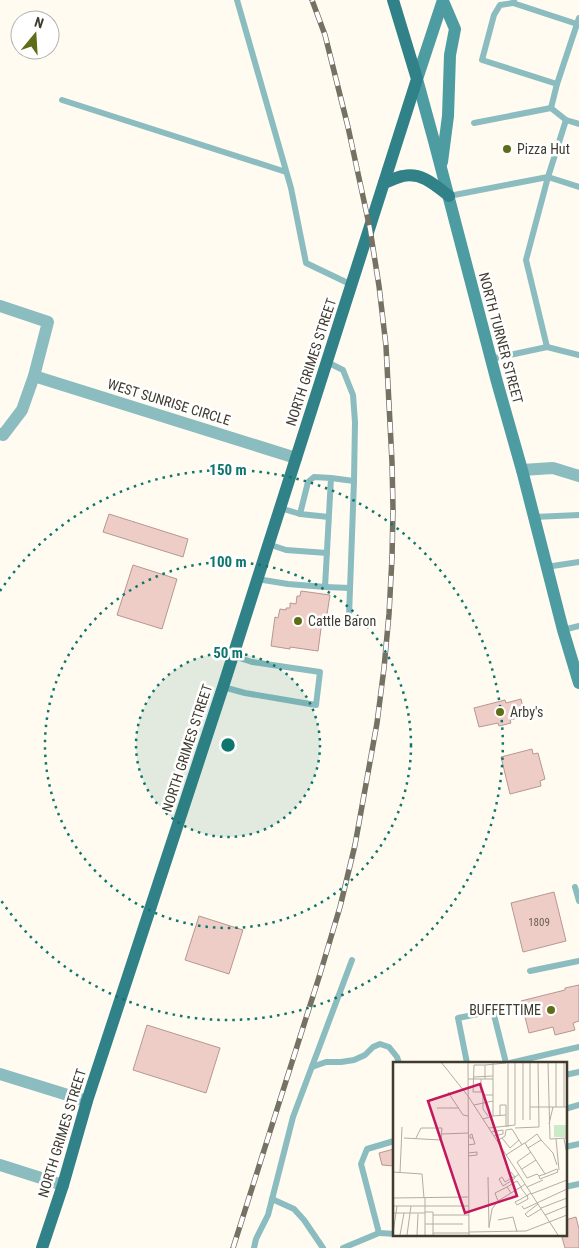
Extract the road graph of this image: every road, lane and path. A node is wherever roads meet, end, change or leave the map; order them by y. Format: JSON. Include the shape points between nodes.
{"nodes":[{"id":1,"x":237,"y":0,"type":"edge"},
{"id":2,"x":393,"y":0,"type":"edge"},
{"id":3,"x":443,"y":0,"type":"edge"},
{"id":4,"x":514,"y":2,"type":"edge"},
{"id":5,"x":578,"y":21,"type":"edge"},
{"id":6,"x":417,"y":79,"type":"junction"},
{"id":7,"x":557,"y":84,"type":"junction"},
{"id":8,"x":62,"y":100,"type":"dead end"},
{"id":9,"x":551,"y":108,"type":"junction"},
{"id":10,"x":566,"y":120,"type":"junction"},
{"id":11,"x":474,"y":123,"type":"dead end"},
{"id":12,"x":579,"y":124,"type":"edge"},
{"id":13,"x":442,"y":169,"type":"junction"},
{"id":14,"x":286,"y":172,"type":"junction"},
{"id":15,"x":548,"y":177,"type":"junction"},
{"id":16,"x":384,"y":184,"type":"junction"},
{"id":17,"x":579,"y":187,"type":"edge"},
{"id":18,"x":449,"y":196,"type":"junction"},
{"id":19,"x":352,"y":285,"type":"junction"},
{"id":20,"x":0,"y":306,"type":"edge"},
{"id":21,"x":547,"y":347,"type":"junction"},
{"id":22,"x":579,"y":355,"type":"edge"},
{"id":23,"x":491,"y":359,"type":"junction"},
{"id":24,"x":327,"y":362,"type":"junction"},
{"id":25,"x":34,"y":376,"type":"junction"},
{"id":26,"x":0,"y":434,"type":"edge"},
{"id":27,"x":296,"y":458,"type":"junction"},
{"id":28,"x":522,"y":470,"type":"junction"},
{"id":29,"x":579,"y":476,"type":"edge"},
{"id":30,"x":331,"y":478,"type":"junction"},
{"id":31,"x":354,"y":481,"type":"junction"},
{"id":32,"x":280,"y":508,"type":"junction"},
{"id":33,"x":300,"y":514,"type":"junction"},
{"id":34,"x":579,"y":515,"type":"edge"},
{"id":35,"x":329,"y":517,"type":"junction"},
{"id":36,"x":534,"y":517,"type":"junction"},
{"id":37,"x":268,"y":544,"type":"junction"},
{"id":38,"x":327,"y":553,"type":"junction"},
{"id":39,"x":579,"y":562,"type":"edge"},
{"id":40,"x":546,"y":567,"type":"junction"},
{"id":41,"x":257,"y":579,"type":"junction"},
{"id":42,"x":325,"y":587,"type":"junction"},
{"id":43,"x":350,"y":588,"type":"junction"},
{"id":44,"x":349,"y":616,"type":"dead end"},
{"id":45,"x":579,"y":626,"type":"edge"},
{"id":46,"x":563,"y":630,"type":"junction"},
{"id":47,"x":233,"y":656,"type":"junction"},
{"id":48,"x":579,"y":683,"type":"edge"},
{"id":49,"x":223,"y":687,"type":"junction"},
{"id":50,"x":575,"y":887,"type":"dead end"},
{"id":51,"x":579,"y":901,"type":"edge"},
{"id":52,"x":352,"y":960,"type":"dead end"},
{"id":53,"x":579,"y":961,"type":"edge"},
{"id":54,"x":530,"y":971,"type":"dead end"},
{"id":55,"x":579,"y":1047,"type":"edge"},
{"id":56,"x":400,"y":1062,"type":"edge"},
{"id":57,"x":467,"y":1062,"type":"edge"},
{"id":58,"x":508,"y":1062,"type":"edge"},
{"id":59,"x":512,"y":1062,"type":"edge"},
{"id":60,"x":312,"y":1067,"type":"junction"},
{"id":61,"x":579,"y":1072,"type":"edge"},
{"id":62,"x":0,"y":1074,"type":"edge"},
{"id":63,"x":566,"y":1075,"type":"edge"},
{"id":64,"x":87,"y":1101,"type":"junction"},
{"id":65,"x":579,"y":1105,"type":"edge"},
{"id":66,"x":566,"y":1109,"type":"edge"},
{"id":67,"x":393,"y":1141,"type":"edge"},
{"id":68,"x":579,"y":1144,"type":"edge"},
{"id":69,"x":566,"y":1147,"type":"edge"},
{"id":70,"x":0,"y":1164,"type":"edge"},
{"id":71,"x":579,"y":1184,"type":"edge"},
{"id":72,"x":62,"y":1185,"type":"junction"},
{"id":73,"x":566,"y":1187,"type":"edge"},
{"id":74,"x":272,"y":1199,"type":"junction"},
{"id":75,"x":379,"y":1233,"type":"junction"},
{"id":76,"x":393,"y":1234,"type":"edge"},
{"id":77,"x":42,"y":1248,"type":"edge"},
{"id":78,"x":254,"y":1248,"type":"edge"},
{"id":79,"x":323,"y":1248,"type":"edge"},
{"id":80,"x":343,"y":1248,"type":"edge"}],
"edges":[{"from":1,"to":14,"type":"lane"},
{"from":2,"to":6,"type":"main road","name":"NORTH TURNER STREET"},
{"from":3,"to":6,"type":"main road","name":"NORTH GRIMES STREET"},
{"from":3,"to":13,"type":"main road","via":[[455,29],[450,55]]},
{"from":4,"to":5,"type":"lane"},
{"from":4,"to":7,"type":"lane","via":[[500,5],[494,15],[482,60]]},
{"from":5,"to":7,"type":"lane"},
{"from":6,"to":13,"type":"main road","name":"NORTH TURNER STREET"},
{"from":6,"to":16,"type":"main road","name":"NORTH GRIMES STREET"},
{"from":7,"to":9,"type":"lane"},
{"from":8,"to":14,"type":"lane"},
{"from":9,"to":10,"type":"lane"},
{"from":9,"to":11,"type":"lane"},
{"from":10,"to":12,"type":"lane"},
{"from":10,"to":15,"type":"lane"},
{"from":13,"to":18,"type":"main road","name":"NORTH TURNER STREET"},
{"from":14,"to":19,"type":"lane","via":[[306,263]]},
{"from":15,"to":17,"type":"lane"},
{"from":15,"to":18,"type":"lane"},
{"from":15,"to":21,"type":"lane","via":[[526,260]]},
{"from":16,"to":18,"type":"main road","via":[[402,176],[415,175],[428,179]]},
{"from":16,"to":19,"type":"main road","name":"NORTH GRIMES STREET"},
{"from":18,"to":23,"type":"main road","name":"NORTH TURNER STREET"},
{"from":19,"to":24,"type":"main road","name":"NORTH GRIMES STREET"},
{"from":20,"to":25,"type":"street","via":[[48,322]]},
{"from":21,"to":22,"type":"lane"},
{"from":21,"to":23,"type":"lane"},
{"from":23,"to":28,"type":"main road","name":"NORTH TURNER STREET"},
{"from":24,"to":27,"type":"main road","name":"NORTH GRIMES STREET"},
{"from":24,"to":31,"type":"lane","via":[[343,370],[353,395]]},
{"from":25,"to":26,"type":"street","via":[[22,410],[4,435]]},
{"from":25,"to":27,"type":"street","name":"WEST SUNRISE CIRCLE"},
{"from":27,"to":32,"type":"main road","name":"NORTH GRIMES STREET"},
{"from":28,"to":29,"type":"street","via":[[553,468]]},
{"from":28,"to":36,"type":"main road","name":"NORTH TURNER STREET"},
{"from":30,"to":31,"type":"lane"},
{"from":30,"to":33,"type":"lane","via":[[314,477],[308,482]]},
{"from":30,"to":35,"type":"lane"},
{"from":31,"to":43,"type":"lane"},
{"from":32,"to":33,"type":"lane"},
{"from":32,"to":37,"type":"main road","name":"NORTH GRIMES STREET"},
{"from":33,"to":35,"type":"lane"},
{"from":34,"to":36,"type":"lane"},
{"from":35,"to":38,"type":"lane"},
{"from":36,"to":40,"type":"main road","name":"NORTH TURNER STREET"},
{"from":37,"to":38,"type":"lane","via":[[286,550]]},
{"from":37,"to":41,"type":"main road","name":"NORTH GRIMES STREET"},
{"from":38,"to":42,"type":"lane"},
{"from":39,"to":40,"type":"lane"},
{"from":40,"to":46,"type":"main road","name":"NORTH TURNER STREET"},
{"from":41,"to":42,"type":"lane"},
{"from":41,"to":47,"type":"main road","name":"NORTH GRIMES STREET"},
{"from":42,"to":43,"type":"lane"},
{"from":43,"to":44,"type":"lane"},
{"from":45,"to":46,"type":"lane"},
{"from":46,"to":48,"type":"main road","name":"NORTH TURNER STREET"},
{"from":47,"to":49,"type":"main road","name":"NORTH GRIMES STREET"},
{"from":47,"to":49,"type":"lane","via":[[320,672],[316,705]]},
{"from":49,"to":64,"type":"main road","name":"NORTH GRIMES STREET"},
{"from":50,"to":51,"type":"lane"},
{"from":52,"to":60,"type":"lane"},
{"from":53,"to":54,"type":"lane"},
{"from":55,"to":59,"type":"lane"},
{"from":56,"to":60,"type":"lane","via":[[389,1047],[380,1044],[354,1060],[326,1062]]},
{"from":57,"to":58,"type":"lane","via":[[458,1018],[493,1010]]},
{"from":60,"to":74,"type":"lane","via":[[293,1117]]},
{"from":61,"to":63,"type":"lane"},
{"from":62,"to":64,"type":"street"},
{"from":64,"to":72,"type":"main road","name":"NORTH GRIMES STREET"},
{"from":65,"to":66,"type":"lane"},
{"from":67,"to":75,"type":"lane","via":[[367,1148],[361,1164]]},
{"from":68,"to":69,"type":"lane"},
{"from":70,"to":72,"type":"street"},
{"from":71,"to":73,"type":"lane"},
{"from":72,"to":77,"type":"main road","name":"NORTH GRIMES STREET"},
{"from":74,"to":78,"type":"lane"},
{"from":74,"to":79,"type":"lane","via":[[294,1209]]},
{"from":75,"to":76,"type":"lane"},
{"from":75,"to":80,"type":"lane"}]}
